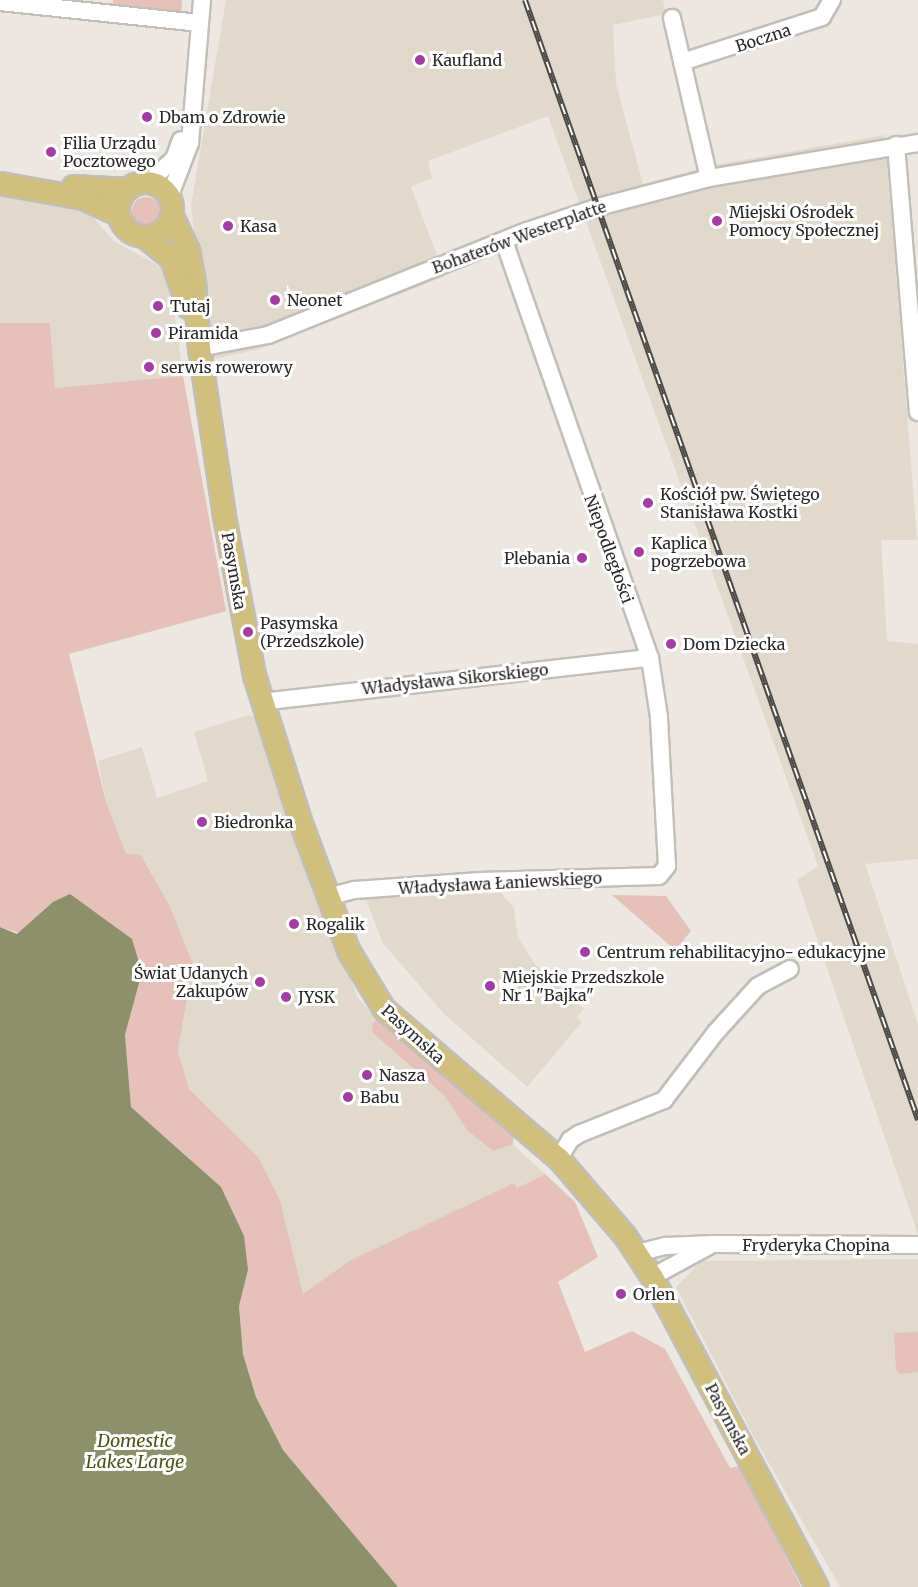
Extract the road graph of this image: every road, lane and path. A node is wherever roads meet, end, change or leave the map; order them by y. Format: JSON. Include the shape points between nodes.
{"nodes":[{"id":1,"x":202,"y":0,"type":"edge"},
{"id":2,"x":832,"y":0,"type":"edge"},
{"id":3,"x":0,"y":2,"type":"edge"},
{"id":4,"x":672,"y":18,"type":"dead end"},
{"id":5,"x":199,"y":24,"type":"junction"},
{"id":6,"x":682,"y":62,"type":"junction"},
{"id":7,"x":190,"y":104,"type":"junction"},
{"id":8,"x":918,"y":143,"type":"edge"},
{"id":9,"x":897,"y":145,"type":"junction"},
{"id":10,"x":709,"y":178,"type":"junction"},
{"id":11,"x":149,"y":182,"type":"junction"},
{"id":12,"x":8,"y":183,"type":"edge"},
{"id":13,"x":127,"y":189,"type":"junction"},
{"id":14,"x":171,"y":207,"type":"junction"},
{"id":15,"x":118,"y":214,"type":"junction"},
{"id":16,"x":144,"y":236,"type":"junction"},
{"id":17,"x":504,"y":242,"type":"junction"},
{"id":18,"x":200,"y":348,"type":"junction"},
{"id":19,"x":918,"y":412,"type":"edge"},
{"id":20,"x":650,"y":658,"type":"junction"},
{"id":21,"x":261,"y":702,"type":"junction"},
{"id":22,"x":667,"y":866,"type":"joint"},
{"id":23,"x":328,"y":897,"type":"junction"},
{"id":24,"x":790,"y":969,"type":"dead end"},
{"id":25,"x":559,"y":1159,"type":"junction"},
{"id":26,"x":713,"y":1244,"type":"junction"},
{"id":27,"x":918,"y":1245,"type":"edge"},
{"id":28,"x":637,"y":1253,"type":"junction"},
{"id":29,"x":652,"y":1277,"type":"junction"},
{"id":30,"x":817,"y":1587,"type":"edge"}],
"edges":[{"from":1,"to":5,"type":"street"},
{"from":2,"to":6,"type":"street","name":"Boczna","via":[[822,17]]},
{"from":3,"to":5,"type":"street"},
{"from":4,"to":6,"type":"street"},
{"from":5,"to":7,"type":"street"},
{"from":6,"to":10,"type":"street"},
{"from":7,"to":11,"type":"street","via":[[174,159]]},
{"from":7,"to":14,"type":"street","via":[[190,143]]},
{"from":8,"to":9,"type":"street","name":"Bohaterów Westerplatte"},
{"from":9,"to":10,"type":"street","name":"Bohaterów Westerplatte"},
{"from":9,"to":19,"type":"street"},
{"from":10,"to":17,"type":"street","name":"Bohaterów Westerplatte","via":[[592,209]]},
{"from":11,"to":13,"type":"main road"},
{"from":11,"to":14,"type":"main road","via":[[156,184]]},
{"from":12,"to":13,"type":"main road"},
{"from":12,"to":15,"type":"main road","via":[[95,201]]},
{"from":13,"to":15,"type":"main road"},
{"from":14,"to":16,"type":"main road","via":[[164,229]]},
{"from":14,"to":18,"type":"main road","name":"Pasymska","via":[[188,250]]},
{"from":15,"to":16,"type":"main road","via":[[131,231]]},
{"from":16,"to":18,"type":"main road","name":"Pasymska","via":[[171,258]]},
{"from":17,"to":18,"type":"street","name":"Bohaterów Westerplatte","via":[[268,335]]},
{"from":17,"to":20,"type":"street","name":"Niepodległości"},
{"from":18,"to":21,"type":"main road","name":"Pasymska","via":[[239,604]]},
{"from":20,"to":21,"type":"street","name":"Władysława Sikorskiego"},
{"from":20,"to":22,"type":"street","name":"Niepodległości","via":[[659,717]]},
{"from":21,"to":23,"type":"main road","name":"Pasymska"},
{"from":22,"to":23,"type":"street","name":"Władysława Łaniewskiego","via":[[659,876],[480,881],[355,890]]},
{"from":23,"to":25,"type":"main road","name":"Pasymska","via":[[355,965],[379,1003]]},
{"from":24,"to":25,"type":"street","via":[[758,986],[716,1032],[664,1100],[579,1134],[570,1140]]},
{"from":25,"to":28,"type":"main road","name":"Pasymska"},
{"from":26,"to":27,"type":"street","name":"Fryderyka Chopina"},
{"from":26,"to":28,"type":"street","name":"Fryderyka Chopina","via":[[666,1246]]},
{"from":26,"to":29,"type":"street","name":"Fryderyka Chopina"},
{"from":28,"to":29,"type":"main road","name":"Pasymska"},
{"from":29,"to":30,"type":"main road","name":"Pasymska"}]}
